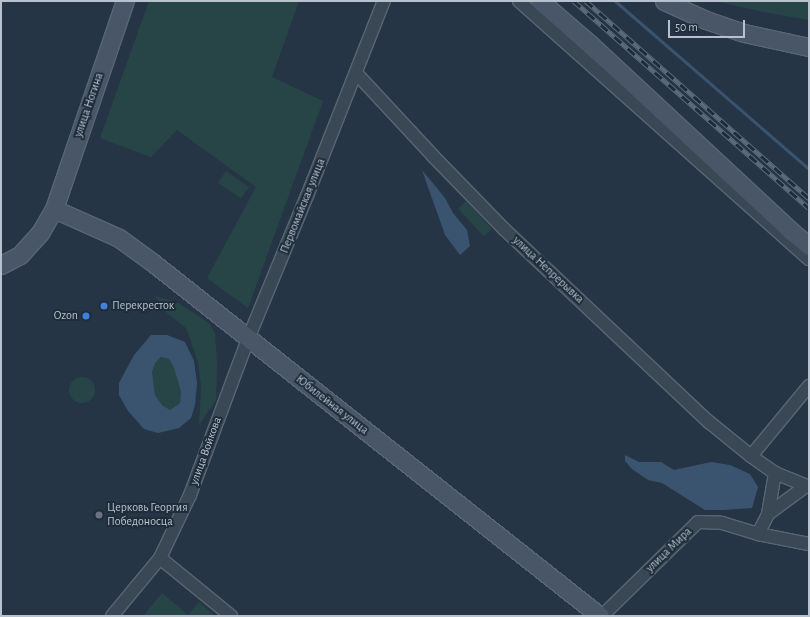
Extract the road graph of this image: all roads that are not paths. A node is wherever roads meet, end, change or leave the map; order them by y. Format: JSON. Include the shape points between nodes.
{"nodes":[{"id":1,"x":125,"y":1,"type":"edge"},
{"id":2,"x":384,"y":1,"type":"edge"},
{"id":3,"x":519,"y":1,"type":"edge"},
{"id":4,"x":540,"y":1,"type":"edge"},
{"id":5,"x":664,"y":1,"type":"edge"},
{"id":6,"x":809,"y":47,"type":"edge"},
{"id":7,"x":356,"y":72,"type":"junction"},
{"id":8,"x":54,"y":209,"type":"junction"},
{"id":9,"x":809,"y":246,"type":"edge"},
{"id":10,"x":809,"y":259,"type":"edge"},
{"id":11,"x":2,"y":262,"type":"edge"},
{"id":12,"x":248,"y":339,"type":"junction"},
{"id":13,"x":809,"y":386,"type":"edge"},
{"id":14,"x":751,"y":456,"type":"junction"},
{"id":15,"x":775,"y":473,"type":"junction"},
{"id":16,"x":808,"y":487,"type":"edge"},
{"id":17,"x":768,"y":514,"type":"junction"},
{"id":18,"x":758,"y":534,"type":"junction"},
{"id":19,"x":809,"y":544,"type":"edge"},
{"id":20,"x":160,"y":558,"type":"junction"},
{"id":21,"x":112,"y":616,"type":"edge"},
{"id":22,"x":231,"y":616,"type":"edge"},
{"id":23,"x":601,"y":616,"type":"edge"}],
"edges":[{"from":1,"to":8,"type":"street","name":"улица Ногина"},
{"from":2,"to":7,"type":"street","name":"Первомайская улица"},
{"from":3,"to":10,"type":"street"},
{"from":4,"to":9,"type":"street"},
{"from":5,"to":6,"type":"street","via":[[706,20],[744,33]]},
{"from":7,"to":12,"type":"street","name":"Первомайская улица"},
{"from":7,"to":14,"type":"street","name":"улица Непрерывка","via":[[504,229],[709,422]]},
{"from":8,"to":11,"type":"street","name":"улица Ногина","via":[[40,233],[20,255]]},
{"from":8,"to":12,"type":"street","name":"Юбилейная улица","via":[[119,238]]},
{"from":12,"to":20,"type":"street","name":"улица Войкова","via":[[190,495]]},
{"from":12,"to":23,"type":"street","name":"Юбилейная улица"},
{"from":13,"to":14,"type":"street"},
{"from":14,"to":15,"type":"street"},
{"from":15,"to":16,"type":"street"},
{"from":15,"to":17,"type":"street"},
{"from":16,"to":17,"type":"street"},
{"from":17,"to":18,"type":"street"},
{"from":18,"to":19,"type":"street","name":"улица Мира"},
{"from":18,"to":23,"type":"street","name":"улица Мира","via":[[722,523],[698,522]]},
{"from":20,"to":21,"type":"street","name":"улица Войкова"},
{"from":20,"to":22,"type":"street"}]}
